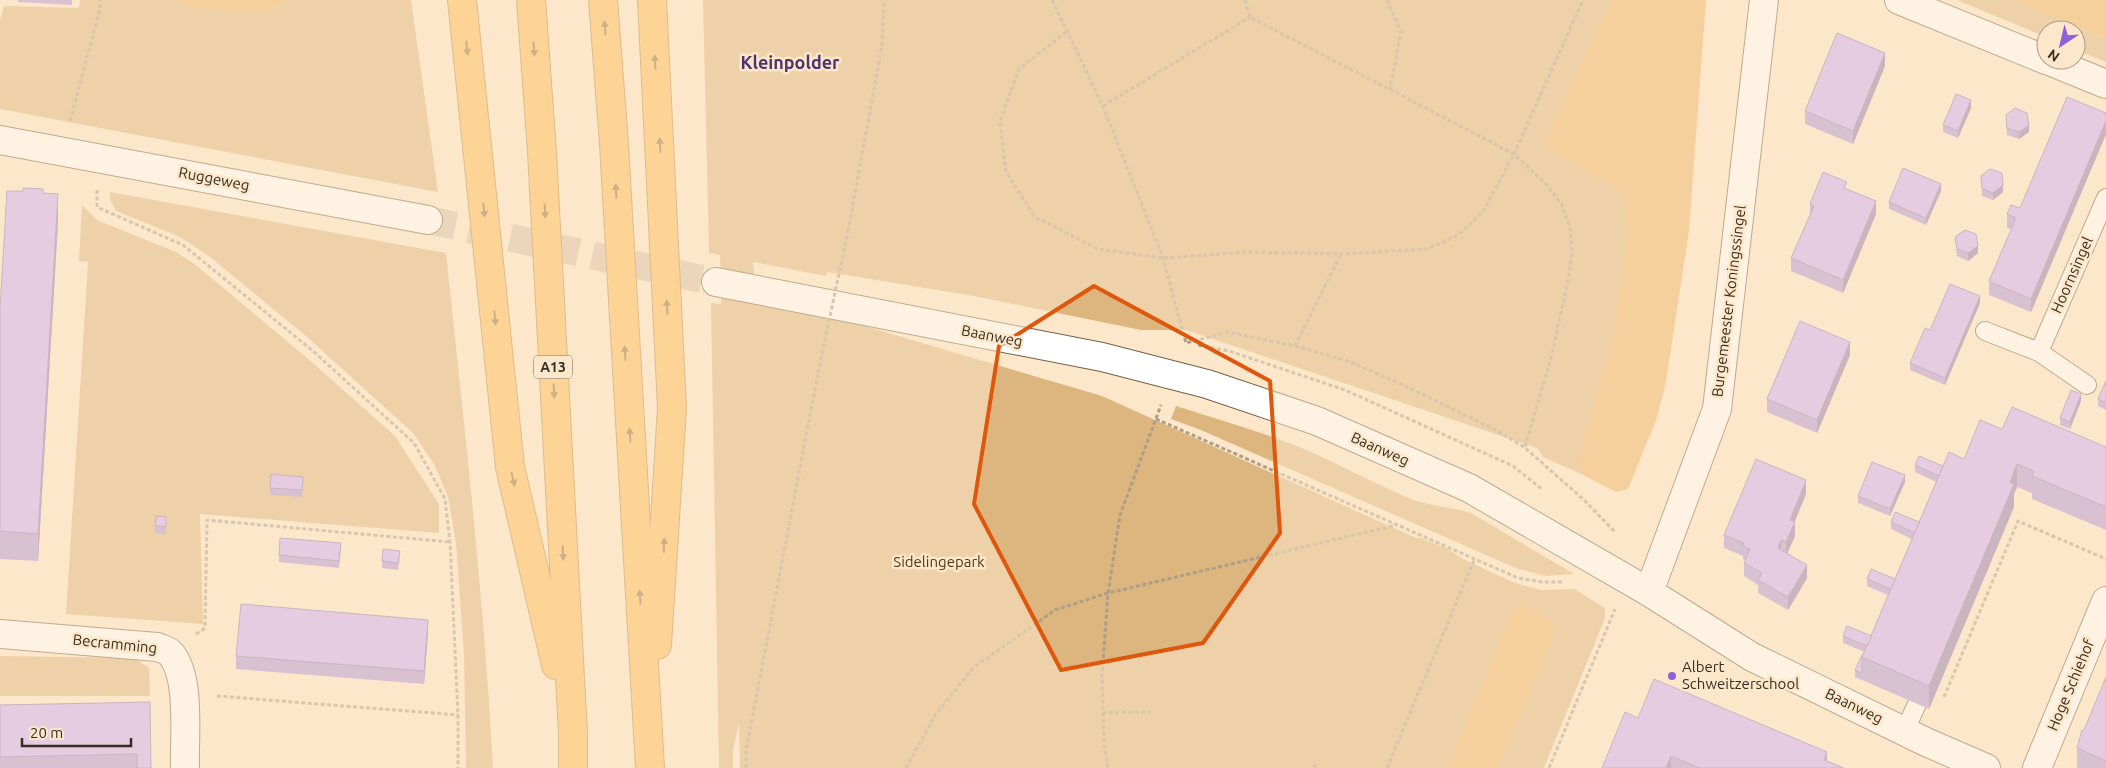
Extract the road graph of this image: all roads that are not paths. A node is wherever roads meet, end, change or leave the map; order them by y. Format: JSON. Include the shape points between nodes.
{"nodes":[{"id":1,"x":462,"y":0,"type":"edge"},
{"id":2,"x":531,"y":0,"type":"edge"},
{"id":3,"x":603,"y":0,"type":"edge"},
{"id":4,"x":652,"y":0,"type":"edge"},
{"id":5,"x":1764,"y":0,"type":"edge"},
{"id":6,"x":1899,"y":0,"type":"edge"},
{"id":7,"x":2036,"y":56,"type":"edge"},
{"id":8,"x":2072,"y":70,"type":"edge"},
{"id":9,"x":2106,"y":84,"type":"edge"},
{"id":10,"x":0,"y":140,"type":"edge"},
{"id":11,"x":2106,"y":198,"type":"edge"},
{"id":12,"x":428,"y":220,"type":"tunnel mouth"},
{"id":13,"x":716,"y":282,"type":"tunnel mouth"},
{"id":14,"x":1985,"y":331,"type":"dead end"},
{"id":15,"x":2039,"y":352,"type":"junction"},
{"id":16,"x":2087,"y":385,"type":"dead end"},
{"id":17,"x":1649,"y":592,"type":"junction"},
{"id":18,"x":2106,"y":601,"type":"edge"},
{"id":19,"x":0,"y":634,"type":"edge"},
{"id":20,"x":1917,"y":704,"type":"edge"},
{"id":21,"x":573,"y":734,"type":"junction"},
{"id":22,"x":1916,"y":736,"type":"junction"},
{"id":23,"x":185,"y":768,"type":"edge"},
{"id":24,"x":573,"y":768,"type":"edge"},
{"id":25,"x":650,"y":768,"type":"edge"},
{"id":26,"x":1986,"y":768,"type":"edge"},
{"id":27,"x":2036,"y":768,"type":"edge"}],
"edges":[{"from":1,"to":21,"type":"highway","number":"A13","one_way":true,"via":[[510,467]]},
{"from":2,"to":21,"type":"highway","number":"A13","one_way":true},
{"from":25,"to":3,"type":"highway","one_way":true},
{"from":25,"to":4,"type":"highway","one_way":true,"via":[[672,408]]},
{"from":5,"to":17,"type":"street","name":"Burgemeester Koningssingel","via":[[1717,409]]},
{"from":6,"to":7,"type":"street"},
{"from":8,"to":9,"type":"street"},
{"from":10,"to":12,"type":"street","name":"Ruggeweg"},
{"from":11,"to":15,"type":"lane","name":"Hoornsingel"},
{"from":13,"to":17,"type":"street","name":"Baanweg","via":[[1102,357],[1207,384],[1317,422],[1460,484]]},
{"from":14,"to":15,"type":"lane"},
{"from":15,"to":16,"type":"lane"},
{"from":17,"to":22,"type":"street","name":"Baanweg","via":[[1752,657]]},
{"from":18,"to":27,"type":"street","name":"Hoge Schiehof"},
{"from":19,"to":23,"type":"street","name":"Becramming","via":[[157,647],[170,652],[179,667],[184,694]]},
{"from":20,"to":22,"type":"lane"},
{"from":21,"to":24,"type":"highway","number":"A13"},
{"from":22,"to":26,"type":"street","name":"Baanweg"}]}
